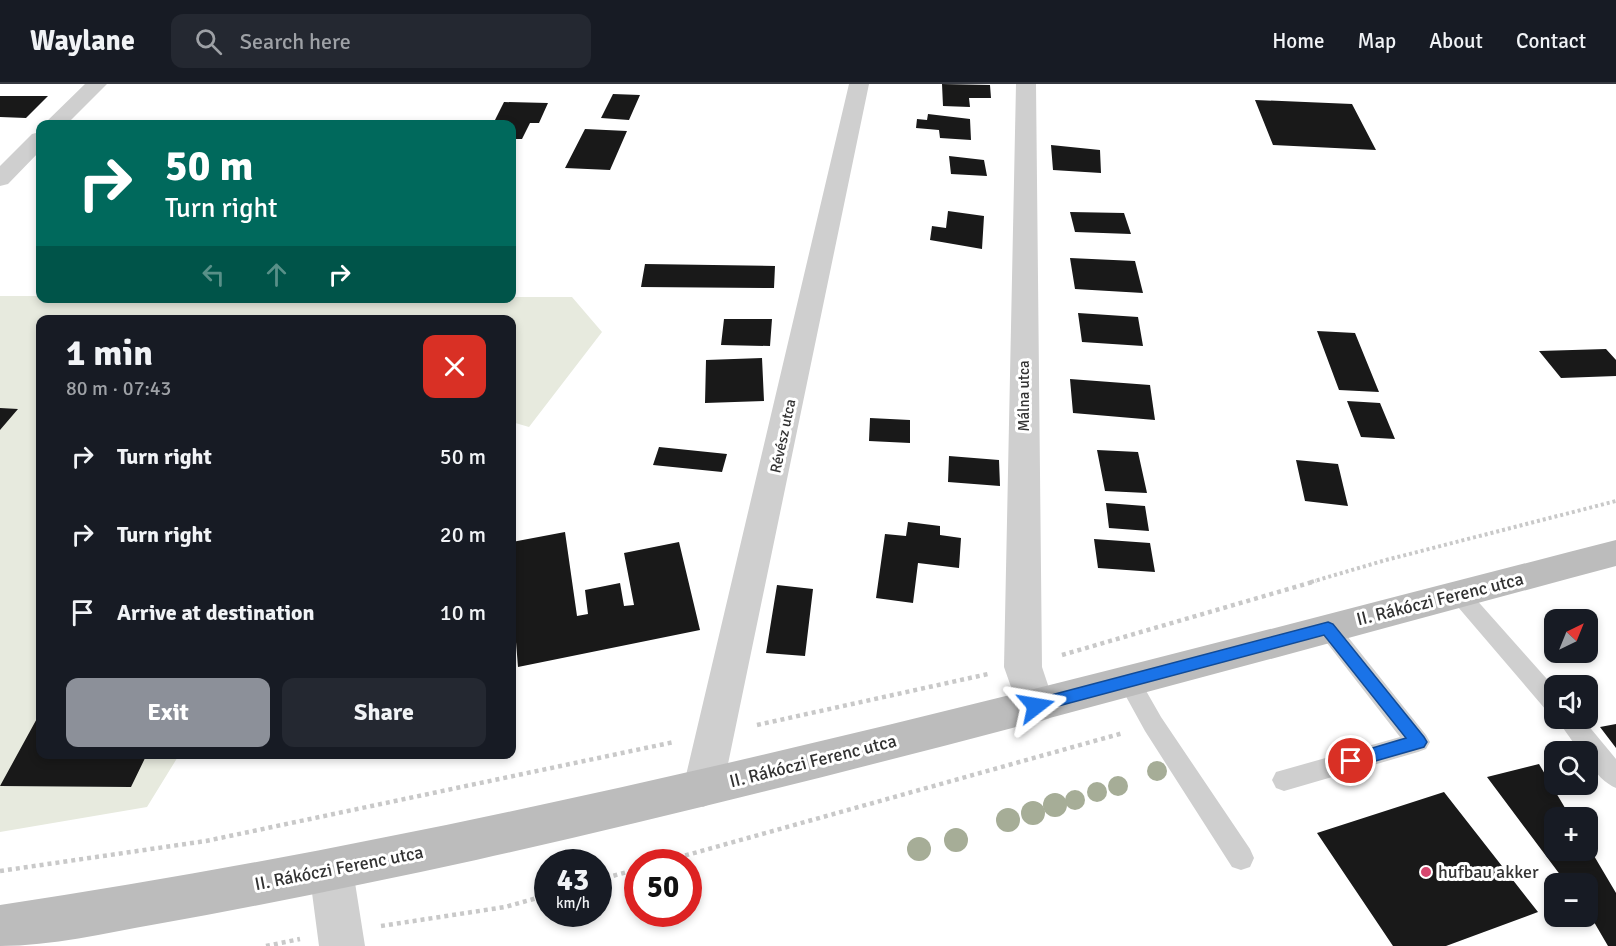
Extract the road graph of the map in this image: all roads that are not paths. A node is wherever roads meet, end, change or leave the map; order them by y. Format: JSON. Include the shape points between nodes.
{"nodes":[{"id":1,"x":97,"y":84,"type":"edge"},
{"id":2,"x":859,"y":84,"type":"edge"},
{"id":3,"x":1026,"y":84,"type":"edge"},
{"id":4,"x":60,"y":120,"type":"edge"},
{"id":5,"x":36,"y":142,"type":"edge"},
{"id":6,"x":5,"y":169,"type":"edge"},
{"id":7,"x":1616,"y":554,"type":"edge"},
{"id":8,"x":1459,"y":594,"type":"junction"},
{"id":9,"x":1328,"y":628,"type":"junction"},
{"id":10,"x":1129,"y":682,"type":"junction"},
{"id":11,"x":1544,"y":692,"type":"edge"},
{"id":12,"x":1036,"y":706,"type":"junction"},
{"id":13,"x":1576,"y":729,"type":"edge"},
{"id":14,"x":1616,"y":777,"type":"edge"},
{"id":15,"x":1284,"y":780,"type":"dead end"},
{"id":16,"x":703,"y":788,"type":"junction"},
{"id":17,"x":1241,"y":858,"type":"dead end"},
{"id":18,"x":331,"y":870,"type":"junction"},
{"id":19,"x":0,"y":927,"type":"edge"},
{"id":20,"x":341,"y":939,"type":"edge"}],
"edges":[{"from":1,"to":4,"type":"street"},
{"from":2,"to":16,"type":"street","name":"Révész utca"},
{"from":3,"to":12,"type":"street","name":"Málna utca","via":[[1023,667]]},
{"from":5,"to":6,"type":"street"},
{"from":7,"to":8,"type":"main road","name":"II. Rákóczi Ferenc utca"},
{"from":8,"to":9,"type":"main road","name":"II. Rákóczi Ferenc utca"},
{"from":8,"to":11,"type":"lane"},
{"from":9,"to":10,"type":"main road","name":"II. Rákóczi Ferenc utca"},
{"from":9,"to":15,"type":"lane","via":[[1418,742]]},
{"from":10,"to":12,"type":"main road","name":"II. Rákóczi Ferenc utca"},
{"from":10,"to":17,"type":"lane"},
{"from":12,"to":16,"type":"main road","name":"II. Rákóczi Ferenc utca"},
{"from":13,"to":14,"type":"lane"},
{"from":16,"to":18,"type":"main road","name":"II. Rákóczi Ferenc utca","via":[[386,861]]},
{"from":18,"to":19,"type":"main road","name":"II. Rákóczi Ferenc utca","via":[[112,911]]},
{"from":18,"to":20,"type":"street"}]}
